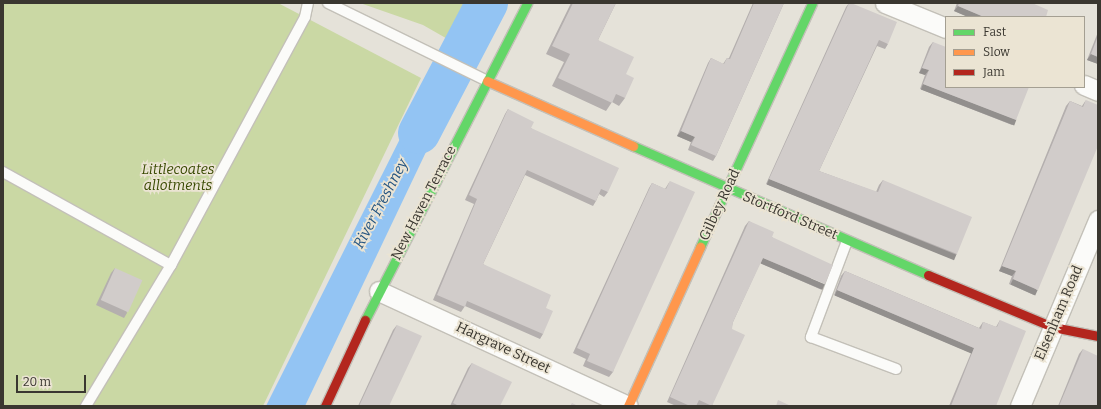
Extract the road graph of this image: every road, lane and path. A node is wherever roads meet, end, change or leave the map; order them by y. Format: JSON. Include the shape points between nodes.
{"nodes":[{"id":1,"x":308,"y":3,"type":"edge"},
{"id":2,"x":328,"y":3,"type":"edge"},
{"id":3,"x":528,"y":3,"type":"edge"},
{"id":4,"x":812,"y":3,"type":"edge"},
{"id":5,"x":885,"y":3,"type":"edge"},
{"id":6,"x":945,"y":28,"type":"edge"},
{"id":7,"x":487,"y":81,"type":"junction"},
{"id":8,"x":1085,"y":85,"type":"edge"},
{"id":9,"x":1098,"y":91,"type":"edge"},
{"id":10,"x":3,"y":172,"type":"edge"},
{"id":11,"x":727,"y":189,"type":"junction"},
{"id":12,"x":1098,"y":220,"type":"edge"},
{"id":13,"x":848,"y":241,"type":"junction"},
{"id":14,"x":171,"y":265,"type":"junction"},
{"id":15,"x":379,"y":291,"type":"junction"},
{"id":16,"x":1053,"y":327,"type":"junction"},
{"id":17,"x":1098,"y":336,"type":"edge"},
{"id":18,"x":896,"y":369,"type":"dead end"},
{"id":19,"x":86,"y":406,"type":"edge"},
{"id":20,"x":325,"y":406,"type":"edge"},
{"id":21,"x":628,"y":406,"type":"edge"},
{"id":22,"x":1020,"y":406,"type":"edge"}],
"edges":[{"from":1,"to":14,"type":"lane","via":[[305,17]]},
{"from":2,"to":7,"type":"lane","via":[[433,51]]},
{"from":3,"to":7,"type":"street","name":"New Haven Terrace"},
{"from":4,"to":11,"type":"street","name":"Gilbey Road"},
{"from":5,"to":6,"type":"street"},
{"from":7,"to":11,"type":"street","name":"Stortford Street"},
{"from":7,"to":15,"type":"street","name":"New Haven Terrace"},
{"from":8,"to":9,"type":"street"},
{"from":10,"to":14,"type":"lane"},
{"from":11,"to":13,"type":"street","name":"Stortford Street"},
{"from":11,"to":21,"type":"street","name":"Gilbey Road"},
{"from":12,"to":16,"type":"street","name":"Elsenham Road"},
{"from":13,"to":16,"type":"street","name":"Stortford Street"},
{"from":13,"to":18,"type":"lane","via":[[812,337]]},
{"from":14,"to":19,"type":"lane"},
{"from":15,"to":20,"type":"street","name":"New Haven Terrace"},
{"from":15,"to":21,"type":"street","name":"Hargrave Street"},
{"from":16,"to":17,"type":"street","name":"Stortford Street"},
{"from":16,"to":22,"type":"street","name":"Elsenham Road"}]}
